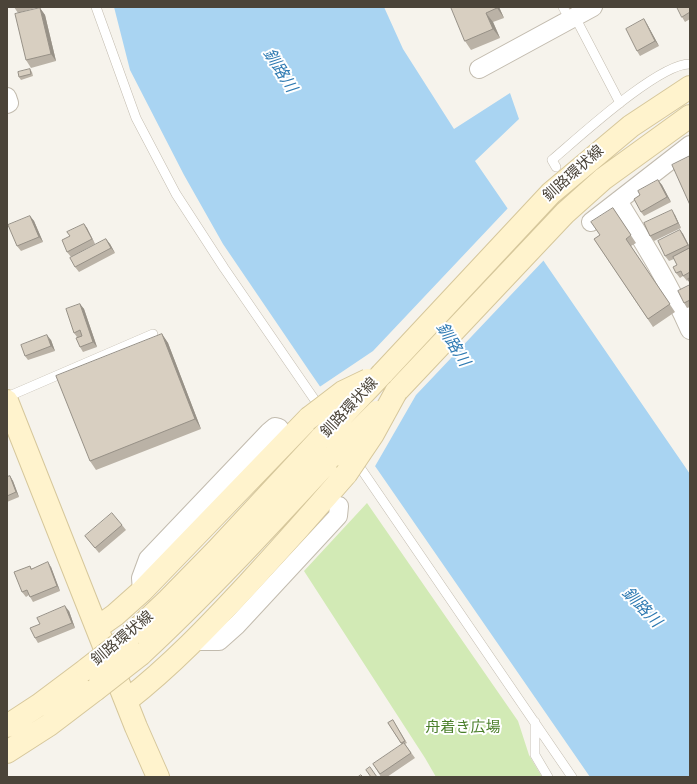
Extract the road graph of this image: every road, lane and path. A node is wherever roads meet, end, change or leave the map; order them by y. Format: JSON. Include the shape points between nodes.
{"nodes":[{"id":1,"x":96,"y":7,"type":"edge"},
{"id":2,"x":593,"y":7,"type":"edge"},
{"id":3,"x":569,"y":15,"type":"edge"},
{"id":4,"x":690,"y":64,"type":"edge"},
{"id":5,"x":479,"y":70,"type":"dead end"},
{"id":6,"x":690,"y":87,"type":"edge"},
{"id":7,"x":7,"y":97,"type":"edge"},
{"id":8,"x":620,"y":103,"type":"junction"},
{"id":9,"x":7,"y":104,"type":"edge"},
{"id":10,"x":690,"y":116,"type":"edge"},
{"id":11,"x":690,"y":145,"type":"edge"},
{"id":12,"x":556,"y":167,"type":"dead end"},
{"id":13,"x":618,"y":201,"type":"junction"},
{"id":14,"x":589,"y":219,"type":"dead end"},
{"id":15,"x":690,"y":330,"type":"edge"},
{"id":16,"x":153,"y":334,"type":"dead end"},
{"id":17,"x":382,"y":374,"type":"junction"},
{"id":18,"x":396,"y":392,"type":"junction"},
{"id":19,"x":7,"y":397,"type":"edge"},
{"id":20,"x":7,"y":401,"type":"edge"},
{"id":21,"x":279,"y":428,"type":"dead end"},
{"id":22,"x":333,"y":440,"type":"junction"},
{"id":23,"x":338,"y":506,"type":"dead end"},
{"id":24,"x":142,"y":591,"type":"junction"},
{"id":25,"x":98,"y":627,"type":"junction"},
{"id":26,"x":193,"y":641,"type":"junction"},
{"id":27,"x":126,"y":701,"type":"junction"},
{"id":28,"x":535,"y":722,"type":"junction"},
{"id":29,"x":7,"y":726,"type":"edge"},
{"id":30,"x":7,"y":752,"type":"edge"},
{"id":31,"x":158,"y":777,"type":"edge"},
{"id":32,"x":548,"y":777,"type":"edge"},
{"id":33,"x":572,"y":777,"type":"edge"}],
"edges":[{"from":1,"to":22,"type":"lane","via":[[136,118],[176,194]]},
{"from":2,"to":3,"type":"street"},
{"from":3,"to":5,"type":"street"},
{"from":3,"to":8,"type":"lane"},
{"from":4,"to":8,"type":"lane","via":[[667,70]]},
{"from":6,"to":17,"type":"street","name":"釧路環状線","via":[[631,126],[551,193]]},
{"from":7,"to":9,"type":"street"},
{"from":8,"to":12,"type":"lane","via":[[552,160]]},
{"from":10,"to":18,"type":"street","name":"釧路環状線","via":[[603,179],[565,213]]},
{"from":11,"to":13,"type":"street"},
{"from":13,"to":14,"type":"street"},
{"from":13,"to":15,"type":"street"},
{"from":16,"to":19,"type":"lane"},
{"from":17,"to":22,"type":"street","name":"釧路環状線","bridge":true},
{"from":17,"to":24,"type":"street","bridge":true,"via":[[343,392],[309,418]]},
{"from":18,"to":22,"type":"street","name":"釧路環状線","bridge":true},
{"from":18,"to":26,"type":"street","bridge":true,"via":[[373,434],[346,474],[296,532]]},
{"from":20,"to":25,"type":"street"},
{"from":21,"to":24,"type":"street","via":[[275,427],[270,432],[148,559],[141,578]]},
{"from":22,"to":28,"type":"lane"},
{"from":22,"to":29,"type":"street","name":"釧路環状線","bridge":true,"via":[[132,634],[39,705]]},
{"from":22,"to":30,"type":"street","name":"釧路環状線","bridge":true,"via":[[226,571],[182,616],[141,654],[95,690],[49,725]]},
{"from":23,"to":26,"type":"street","via":[[338,516],[237,625],[218,641]]},
{"from":24,"to":25,"type":"street"},
{"from":25,"to":27,"type":"street"},
{"from":26,"to":27,"type":"street","via":[[146,686]]},
{"from":27,"to":31,"type":"street"},
{"from":28,"to":32,"type":"lane","via":[[535,754]]},
{"from":28,"to":33,"type":"lane"}]}
